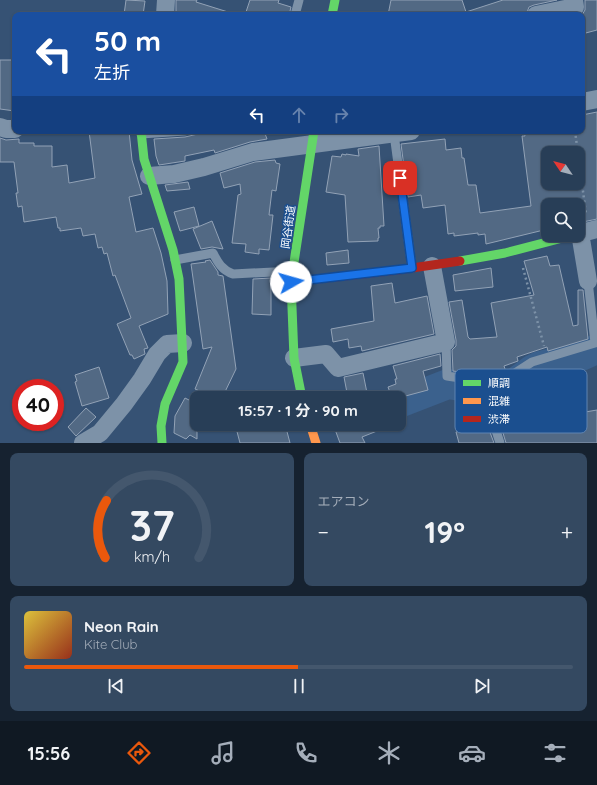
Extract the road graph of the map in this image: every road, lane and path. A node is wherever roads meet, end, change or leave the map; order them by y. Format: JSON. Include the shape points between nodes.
{"nodes":[{"id":1,"x":166,"y":0,"type":"edge"},
{"id":2,"x":299,"y":0,"type":"edge"},
{"id":3,"x":335,"y":0,"type":"edge"},
{"id":4,"x":574,"y":0,"type":"edge"},
{"id":5,"x":165,"y":12,"type":"edge"},
{"id":6,"x":296,"y":12,"type":"edge"},
{"id":7,"x":333,"y":12,"type":"edge"},
{"id":8,"x":551,"y":12,"type":"edge"},
{"id":9,"x":597,"y":99,"type":"edge"},
{"id":10,"x":585,"y":101,"type":"edge"},
{"id":11,"x":0,"y":127,"type":"edge"},
{"id":12,"x":12,"y":129,"type":"edge"},
{"id":13,"x":141,"y":134,"type":"edge"},
{"id":14,"x":373,"y":134,"type":"edge"},
{"id":15,"x":403,"y":134,"type":"edge"},
{"id":16,"x":576,"y":134,"type":"edge"},
{"id":17,"x":313,"y":138,"type":"edge"},
{"id":18,"x":149,"y":176,"type":"junction"},
{"id":19,"x":581,"y":198,"type":"edge"},
{"id":20,"x":553,"y":242,"type":"edge"},
{"id":21,"x":584,"y":242,"type":"edge"},
{"id":22,"x":518,"y":250,"type":"junction"},
{"id":23,"x":175,"y":260,"type":"junction"},
{"id":24,"x":432,"y":266,"type":"junction"},
{"id":25,"x":412,"y":268,"type":"junction"},
{"id":26,"x":293,"y":271,"type":"junction"},
{"id":27,"x":588,"y":281,"type":"joint"},
{"id":28,"x":291,"y":282,"type":"junction"},
{"id":29,"x":446,"y":342,"type":"junction"},
{"id":30,"x":183,"y":343,"type":"junction"},
{"id":31,"x":294,"y":358,"type":"junction"},
{"id":32,"x":547,"y":358,"type":"junction"},
{"id":33,"x":521,"y":369,"type":"edge"},
{"id":34,"x":455,"y":377,"type":"edge"},
{"id":35,"x":301,"y":391,"type":"edge"},
{"id":36,"x":312,"y":431,"type":"edge"},
{"id":37,"x":497,"y":433,"type":"edge"},
{"id":38,"x":83,"y":443,"type":"edge"},
{"id":39,"x":162,"y":443,"type":"edge"},
{"id":40,"x":316,"y":443,"type":"edge"},
{"id":41,"x":500,"y":443,"type":"edge"}],
"edges":[{"from":1,"to":5,"type":"street"},
{"from":2,"to":6,"type":"lane"},
{"from":3,"to":7,"type":"street"},
{"from":4,"to":8,"type":"street","via":[[575,7]]},
{"from":9,"to":10,"type":"street"},
{"from":11,"to":12,"type":"street"},
{"from":13,"to":18,"type":"street"},
{"from":14,"to":17,"type":"street"},
{"from":15,"to":25,"type":"lane"},
{"from":16,"to":19,"type":"path"},
{"from":17,"to":18,"type":"street","via":[[174,174]]},
{"from":17,"to":26,"type":"street","name":"岡谷街道"},
{"from":18,"to":23,"type":"street"},
{"from":20,"to":22,"type":"street"},
{"from":21,"to":27,"type":"street"},
{"from":22,"to":24,"type":"street"},
{"from":22,"to":32,"type":"path"},
{"from":23,"to":26,"type":"lane","via":[[213,253],[219,265],[233,274]]},
{"from":23,"to":30,"type":"street","via":[[179,279]]},
{"from":24,"to":25,"type":"street"},
{"from":24,"to":29,"type":"street"},
{"from":25,"to":28,"type":"street"},
{"from":26,"to":28,"type":"street","name":"岡谷街道"},
{"from":27,"to":32,"type":"lane","via":[[595,343]]},
{"from":28,"to":31,"type":"street","name":"岡谷街道"},
{"from":29,"to":31,"type":"street","via":[[338,368],[326,354]]},
{"from":29,"to":34,"type":"lane","via":[[447,376]]},
{"from":30,"to":38,"type":"street","via":[[167,344],[100,433]]},
{"from":30,"to":39,"type":"street","via":[[183,362],[165,404],[161,426]]},
{"from":31,"to":35,"type":"street","name":"岡谷街道"},
{"from":32,"to":33,"type":"lane","via":[[532,362]]},
{"from":36,"to":40,"type":"street"},
{"from":37,"to":41,"type":"lane"}]}
